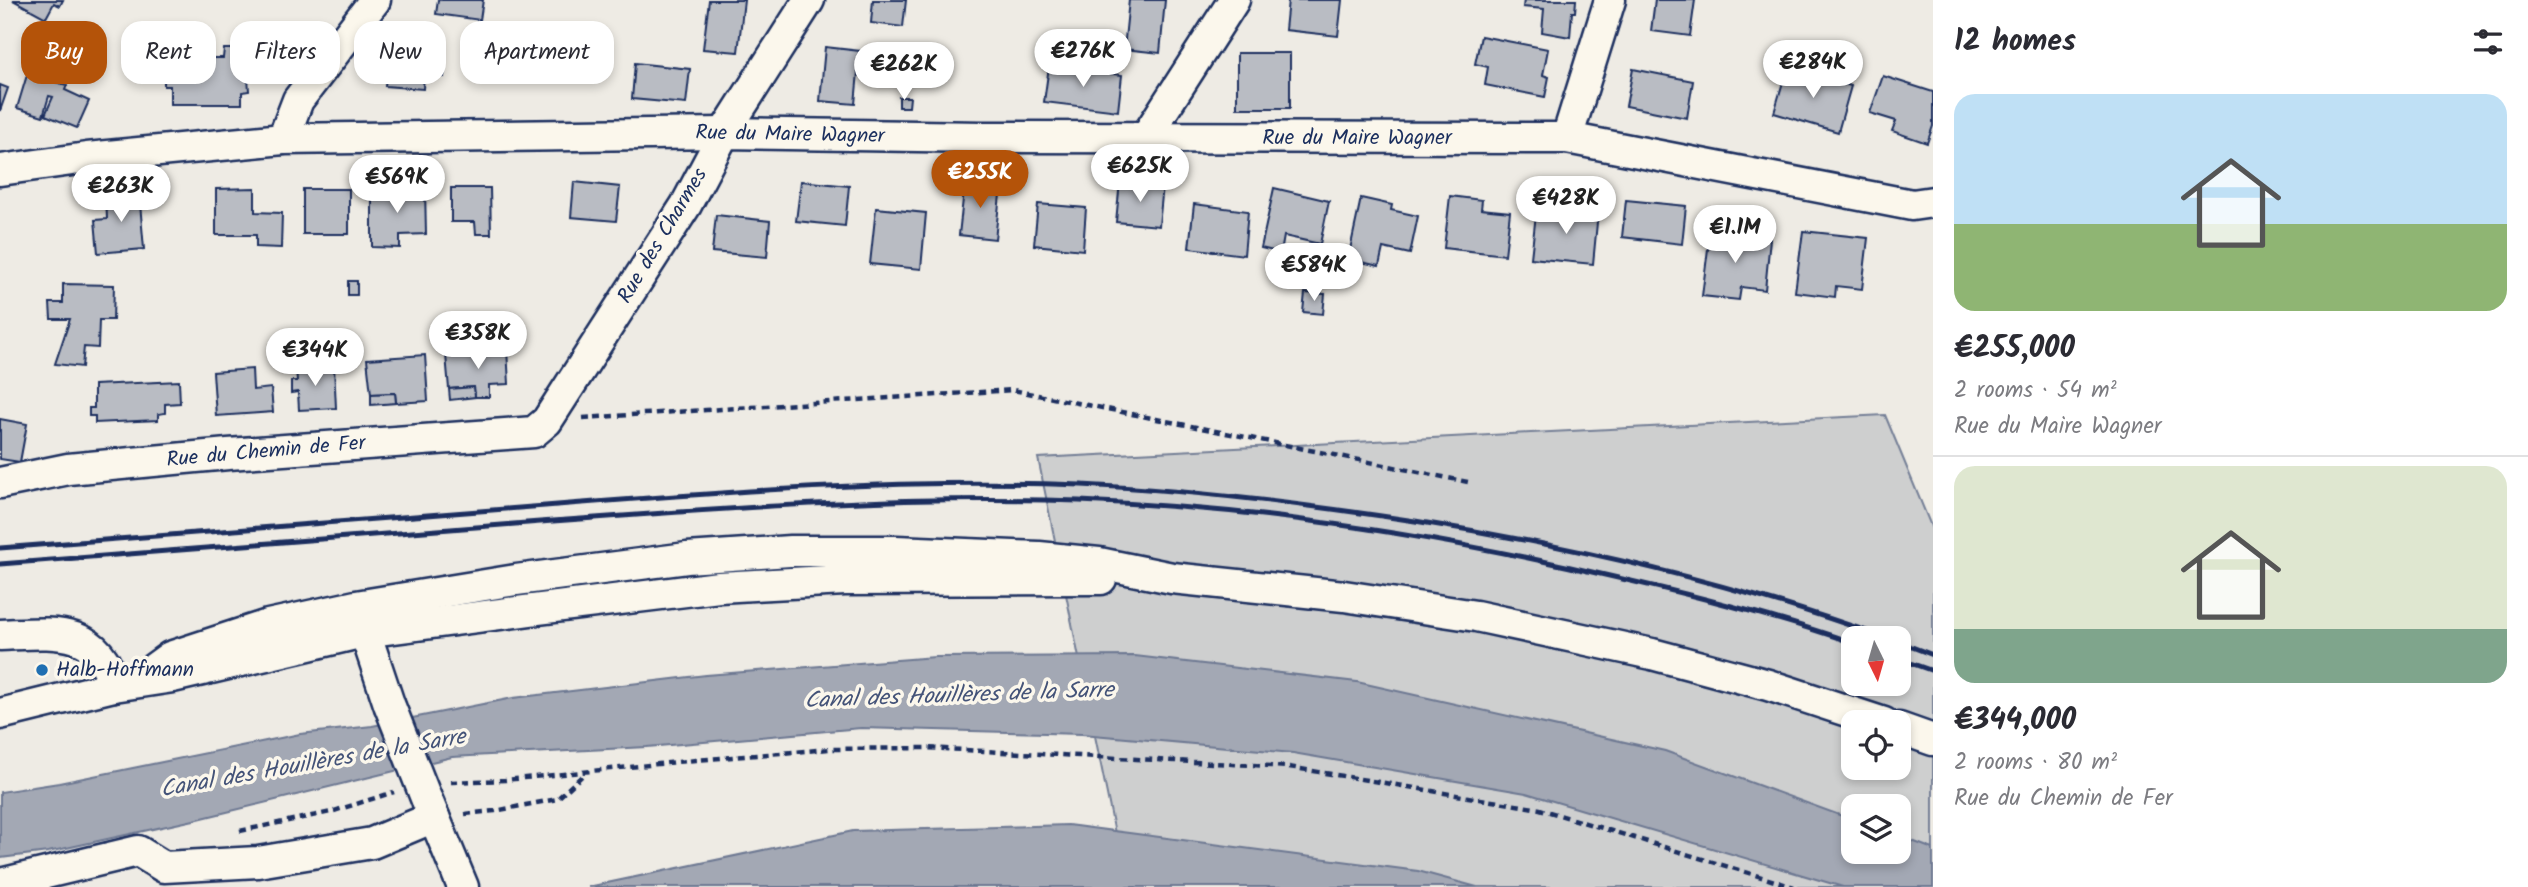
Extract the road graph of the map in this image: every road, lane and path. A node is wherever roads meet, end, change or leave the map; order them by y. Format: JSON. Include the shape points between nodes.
{"nodes":[{"id":1,"x":375,"y":0,"type":"edge"},
{"id":2,"x":809,"y":0,"type":"edge"},
{"id":3,"x":1234,"y":0,"type":"edge"},
{"id":4,"x":1610,"y":0,"type":"edge"},
{"id":5,"x":724,"y":133,"type":"junction"},
{"id":6,"x":1146,"y":137,"type":"junction"},
{"id":7,"x":1567,"y":138,"type":"junction"},
{"id":8,"x":283,"y":139,"type":"junction"},
{"id":9,"x":0,"y":170,"type":"edge"},
{"id":10,"x":1922,"y":203,"type":"edge"},
{"id":11,"x":540,"y":426,"type":"junction"},
{"id":12,"x":1468,"y":482,"type":"dead end"},
{"id":13,"x":0,"y":483,"type":"edge"},
{"id":14,"x":360,"y":619,"type":"junction"},
{"id":15,"x":0,"y":635,"type":"edge"},
{"id":16,"x":126,"y":683,"type":"junction"},
{"id":17,"x":1844,"y":710,"type":"edge"},
{"id":18,"x":0,"y":714,"type":"edge"},
{"id":19,"x":1911,"y":732,"type":"edge"},
{"id":20,"x":1933,"y":740,"type":"edge"},
{"id":21,"x":585,"y":772,"type":"junction"},
{"id":22,"x":430,"y":805,"type":"junction"},
{"id":23,"x":238,"y":832,"type":"dead end"},
{"id":24,"x":0,"y":884,"type":"edge"},
{"id":25,"x":463,"y":887,"type":"edge"},
{"id":26,"x":1794,"y":887,"type":"edge"}],
"edges":[{"from":1,"to":8,"type":"street","via":[[298,100]]},
{"from":2,"to":5,"type":"street","name":"Rue des Charmes"},
{"from":3,"to":6,"type":"street"},
{"from":4,"to":7,"type":"street"},
{"from":5,"to":6,"type":"street","name":"Rue du Maire Wagner"},
{"from":5,"to":8,"type":"street","name":"Rue du Maire Wagner"},
{"from":5,"to":11,"type":"street","name":"Rue des Charmes","via":[[687,205]]},
{"from":6,"to":7,"type":"street","name":"Rue du Maire Wagner"},
{"from":7,"to":10,"type":"street","name":"Rue du Maire Wagner"},
{"from":8,"to":9,"type":"street","name":"Rue du Maire Wagner"},
{"from":11,"to":12,"type":"path","via":[[1013,390]]},
{"from":11,"to":13,"type":"street","name":"Rue du Chemin de Fer","via":[[68,469]]},
{"from":14,"to":16,"type":"street","via":[[173,677]]},
{"from":14,"to":17,"type":"street","via":[[845,580],[1172,578],[1476,616],[1652,654]]},
{"from":14,"to":22,"type":"street","bridge":true},
{"from":15,"to":16,"type":"street","via":[[61,633],[80,639]]},
{"from":16,"to":18,"type":"street"},
{"from":19,"to":20,"type":"street"},
{"from":21,"to":22,"type":"path","via":[[505,780]]},
{"from":21,"to":22,"type":"path","via":[[557,799],[495,811]]},
{"from":21,"to":26,"type":"path","via":[[830,749],[926,748],[1289,767],[1540,808]]},
{"from":22,"to":23,"type":"path","via":[[331,812]]},
{"from":22,"to":24,"type":"street","via":[[372,843],[258,862],[164,867],[138,851]]},
{"from":22,"to":25,"type":"street"}]}
